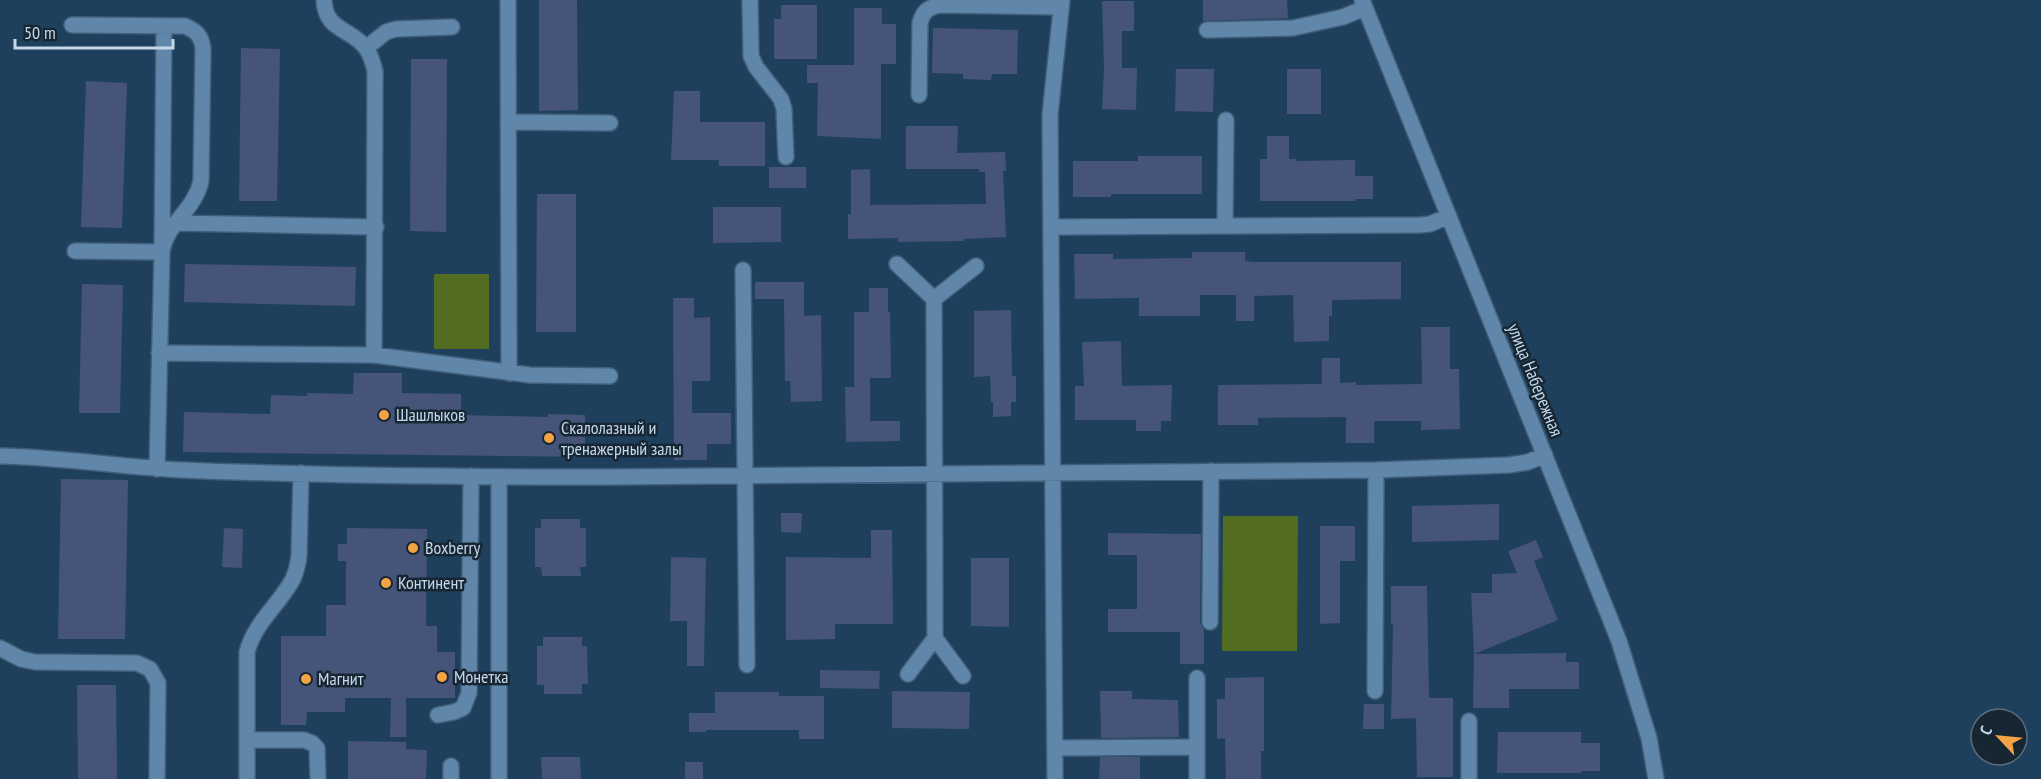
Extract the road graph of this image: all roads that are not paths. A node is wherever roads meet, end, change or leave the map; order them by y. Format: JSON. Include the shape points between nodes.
{"nodes":[{"id":1,"x":324,"y":0,"type":"edge"},
{"id":2,"x":508,"y":0,"type":"edge"},
{"id":3,"x":750,"y":0,"type":"edge"},
{"id":4,"x":1062,"y":3,"type":"edge"},
{"id":5,"x":1363,"y":4,"type":"edge"},
{"id":6,"x":72,"y":25,"type":"dead end"},
{"id":7,"x":164,"y":26,"type":"junction"},
{"id":8,"x":452,"y":27,"type":"dead end"},
{"id":9,"x":1207,"y":30,"type":"dead end"},
{"id":10,"x":366,"y":48,"type":"junction"},
{"id":11,"x":919,"y":95,"type":"dead end"},
{"id":12,"x":1226,"y":120,"type":"dead end"},
{"id":13,"x":508,"y":122,"type":"junction"},
{"id":14,"x":610,"y":123,"type":"dead end"},
{"id":15,"x":786,"y":157,"type":"dead end"},
{"id":16,"x":201,"y":182,"type":"junction"},
{"id":17,"x":1449,"y":216,"type":"junction"},
{"id":18,"x":176,"y":223,"type":"junction"},
{"id":19,"x":200,"y":224,"type":"junction"},
{"id":20,"x":1226,"y":226,"type":"junction"},
{"id":21,"x":376,"y":227,"type":"junction"},
{"id":22,"x":1051,"y":227,"type":"junction"},
{"id":23,"x":75,"y":250,"type":"dead end"},
{"id":24,"x":162,"y":252,"type":"junction"},
{"id":25,"x":897,"y":264,"type":"dead end"},
{"id":26,"x":976,"y":266,"type":"dead end"},
{"id":27,"x":743,"y":270,"type":"dead end"},
{"id":28,"x":934,"y":299,"type":"junction"},
{"id":29,"x":159,"y":353,"type":"junction"},
{"id":30,"x":375,"y":355,"type":"junction"},
{"id":31,"x":509,"y":373,"type":"junction"},
{"id":32,"x":610,"y":376,"type":"dead end"},
{"id":33,"x":1545,"y":455,"type":"junction"},
{"id":34,"x":0,"y":456,"type":"edge"},
{"id":35,"x":157,"y":469,"type":"junction"},
{"id":36,"x":1376,"y":470,"type":"junction"},
{"id":37,"x":1210,"y":471,"type":"junction"},
{"id":38,"x":301,"y":473,"type":"junction"},
{"id":39,"x":1052,"y":473,"type":"junction"},
{"id":40,"x":934,"y":474,"type":"junction"},
{"id":41,"x":745,"y":476,"type":"junction"},
{"id":42,"x":471,"y":477,"type":"junction"},
{"id":43,"x":499,"y":477,"type":"junction"},
{"id":44,"x":1210,"y":622,"type":"dead end"},
{"id":45,"x":935,"y":638,"type":"junction"},
{"id":46,"x":0,"y":648,"type":"edge"},
{"id":47,"x":747,"y":665,"type":"dead end"},
{"id":48,"x":908,"y":674,"type":"dead end"},
{"id":49,"x":963,"y":676,"type":"dead end"},
{"id":50,"x":1197,"y":678,"type":"dead end"},
{"id":51,"x":1374,"y":691,"type":"dead end"},
{"id":52,"x":438,"y":715,"type":"dead end"},
{"id":53,"x":1469,"y":721,"type":"dead end"},
{"id":54,"x":247,"y":740,"type":"junction"},
{"id":55,"x":1197,"y":747,"type":"junction"},
{"id":56,"x":1055,"y":748,"type":"junction"},
{"id":57,"x":157,"y":779,"type":"edge"},
{"id":58,"x":247,"y":779,"type":"edge"},
{"id":59,"x":318,"y":779,"type":"edge"},
{"id":60,"x":500,"y":779,"type":"edge"},
{"id":61,"x":1055,"y":779,"type":"edge"},
{"id":62,"x":1197,"y":779,"type":"edge"},
{"id":63,"x":1469,"y":779,"type":"edge"},
{"id":64,"x":1656,"y":779,"type":"edge"}],
"edges":[{"from":1,"to":10,"type":"street","via":[[328,20]]},
{"from":2,"to":13,"type":"street"},
{"from":3,"to":15,"type":"street","via":[[751,56],[781,99]]},
{"from":4,"to":11,"type":"street","via":[[929,8],[920,23]]},
{"from":4,"to":22,"type":"street","via":[[1050,115]]},
{"from":5,"to":9,"type":"street","via":[[1342,17],[1293,28]]},
{"from":5,"to":17,"type":"street","name":"улица Набережная"},
{"from":6,"to":7,"type":"street"},
{"from":7,"to":16,"type":"street","via":[[185,26],[202,38]]},
{"from":7,"to":24,"type":"street"},
{"from":8,"to":10,"type":"street","via":[[396,29]]},
{"from":10,"to":21,"type":"street","via":[[375,71]]},
{"from":12,"to":20,"type":"street"},
{"from":13,"to":14,"type":"street"},
{"from":13,"to":31,"type":"street"},
{"from":16,"to":18,"type":"street","via":[[192,204]]},
{"from":16,"to":19,"type":"street"},
{"from":17,"to":20,"type":"street","via":[[1420,225]]},
{"from":17,"to":33,"type":"street","name":"улица Набережная"},
{"from":18,"to":19,"type":"street"},
{"from":18,"to":24,"type":"street"},
{"from":19,"to":21,"type":"street"},
{"from":20,"to":22,"type":"street"},
{"from":21,"to":30,"type":"street"},
{"from":22,"to":39,"type":"street"},
{"from":23,"to":24,"type":"street"},
{"from":24,"to":29,"type":"street"},
{"from":25,"to":28,"type":"street"},
{"from":26,"to":28,"type":"street"},
{"from":27,"to":41,"type":"street"},
{"from":28,"to":40,"type":"street"},
{"from":29,"to":30,"type":"street"},
{"from":29,"to":35,"type":"street"},
{"from":30,"to":31,"type":"street"},
{"from":31,"to":32,"type":"street"},
{"from":33,"to":36,"type":"street","via":[[1509,465]]},
{"from":33,"to":64,"type":"street","name":"улица Набережная","via":[[1619,641],[1649,738]]},
{"from":34,"to":35,"type":"street"},
{"from":35,"to":38,"type":"street"},
{"from":36,"to":37,"type":"street"},
{"from":36,"to":51,"type":"street"},
{"from":37,"to":39,"type":"street"},
{"from":37,"to":44,"type":"street"},
{"from":38,"to":42,"type":"street"},
{"from":38,"to":54,"type":"street","via":[[297,568],[256,628],[247,652]]},
{"from":39,"to":40,"type":"street"},
{"from":39,"to":56,"type":"street"},
{"from":40,"to":41,"type":"street"},
{"from":40,"to":45,"type":"street"},
{"from":41,"to":43,"type":"street"},
{"from":41,"to":47,"type":"street"},
{"from":42,"to":43,"type":"street"},
{"from":42,"to":52,"type":"street","via":[[469,693],[463,708]]},
{"from":43,"to":60,"type":"street"},
{"from":45,"to":48,"type":"street"},
{"from":45,"to":49,"type":"street"},
{"from":46,"to":57,"type":"street","via":[[35,662],[137,663],[150,669],[158,683]]},
{"from":50,"to":55,"type":"street"},
{"from":53,"to":63,"type":"street"},
{"from":54,"to":58,"type":"street"},
{"from":54,"to":59,"type":"street","via":[[312,742],[317,748]]},
{"from":55,"to":56,"type":"street"},
{"from":55,"to":62,"type":"street"},
{"from":56,"to":61,"type":"street"}]}
